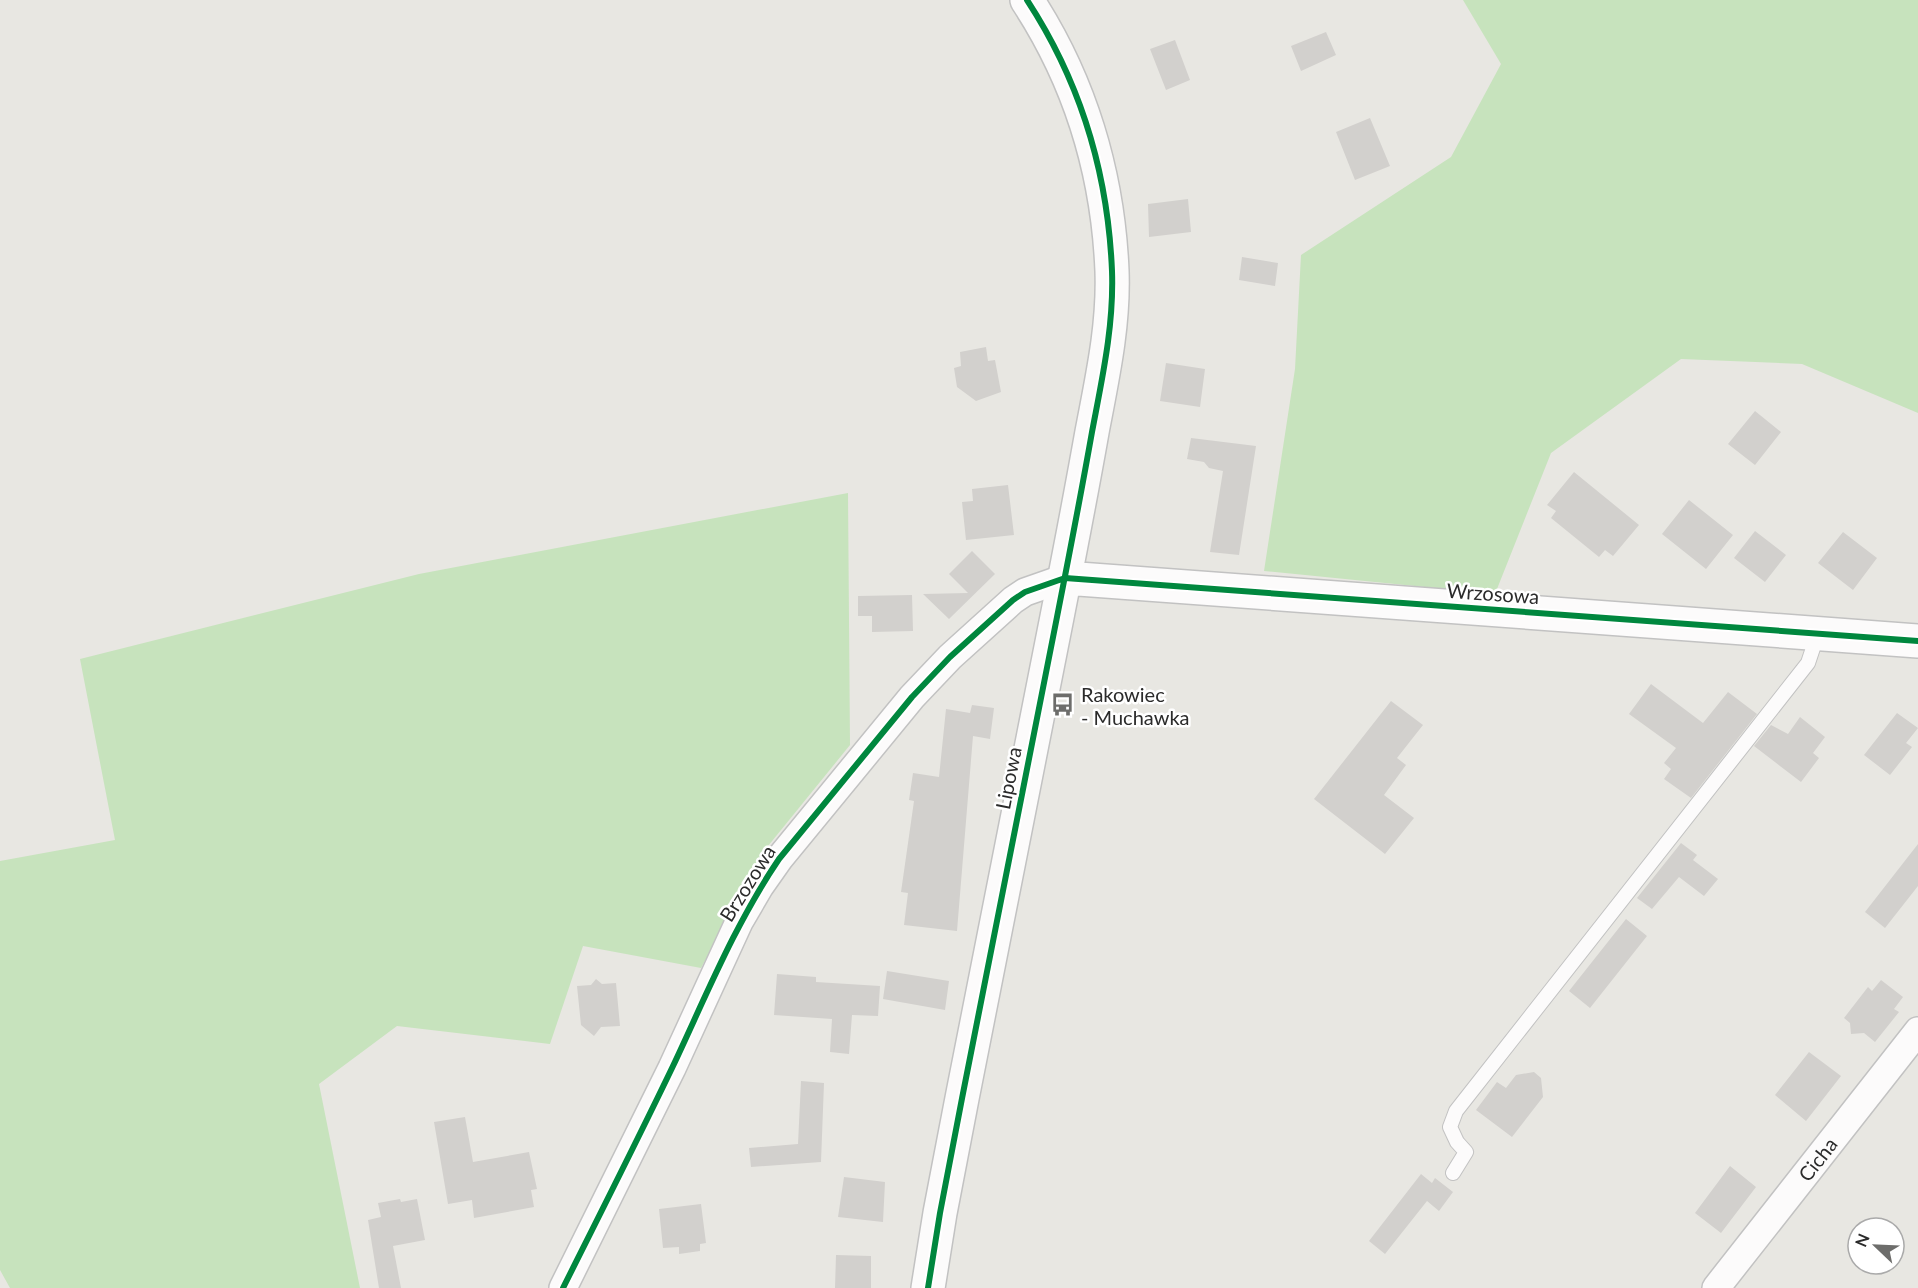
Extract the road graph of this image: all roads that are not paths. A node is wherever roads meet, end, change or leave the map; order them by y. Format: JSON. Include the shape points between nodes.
{"nodes":[{"id":1,"x":1027,"y":0,"type":"edge"},
{"id":2,"x":1065,"y":578,"type":"junction"},
{"id":3,"x":1818,"y":633,"type":"junction"},
{"id":4,"x":1918,"y":641,"type":"edge"},
{"id":5,"x":1918,"y":1031,"type":"edge"},
{"id":6,"x":1453,"y":1173,"type":"dead end"},
{"id":7,"x":563,"y":1288,"type":"edge"},
{"id":8,"x":928,"y":1288,"type":"edge"},
{"id":9,"x":1716,"y":1288,"type":"edge"}],
"edges":[{"from":1,"to":2,"type":"street","name":"Lipowa","via":[[1048,32],[1084,113],[1102,185],[1112,273],[1106,357]]},
{"from":2,"to":3,"type":"street","name":"Wrzosowa"},
{"from":2,"to":7,"type":"street","name":"Brzozowa","via":[[1013,600],[950,657],[779,859],[739,922]]},
{"from":2,"to":8,"type":"street","name":"Lipowa"},
{"from":3,"to":4,"type":"street","name":"Wrzosowa"},
{"from":3,"to":6,"type":"lane","via":[[1808,663],[1456,1111],[1450,1127],[1466,1152]]},
{"from":5,"to":9,"type":"street","name":"Cicha"}]}
